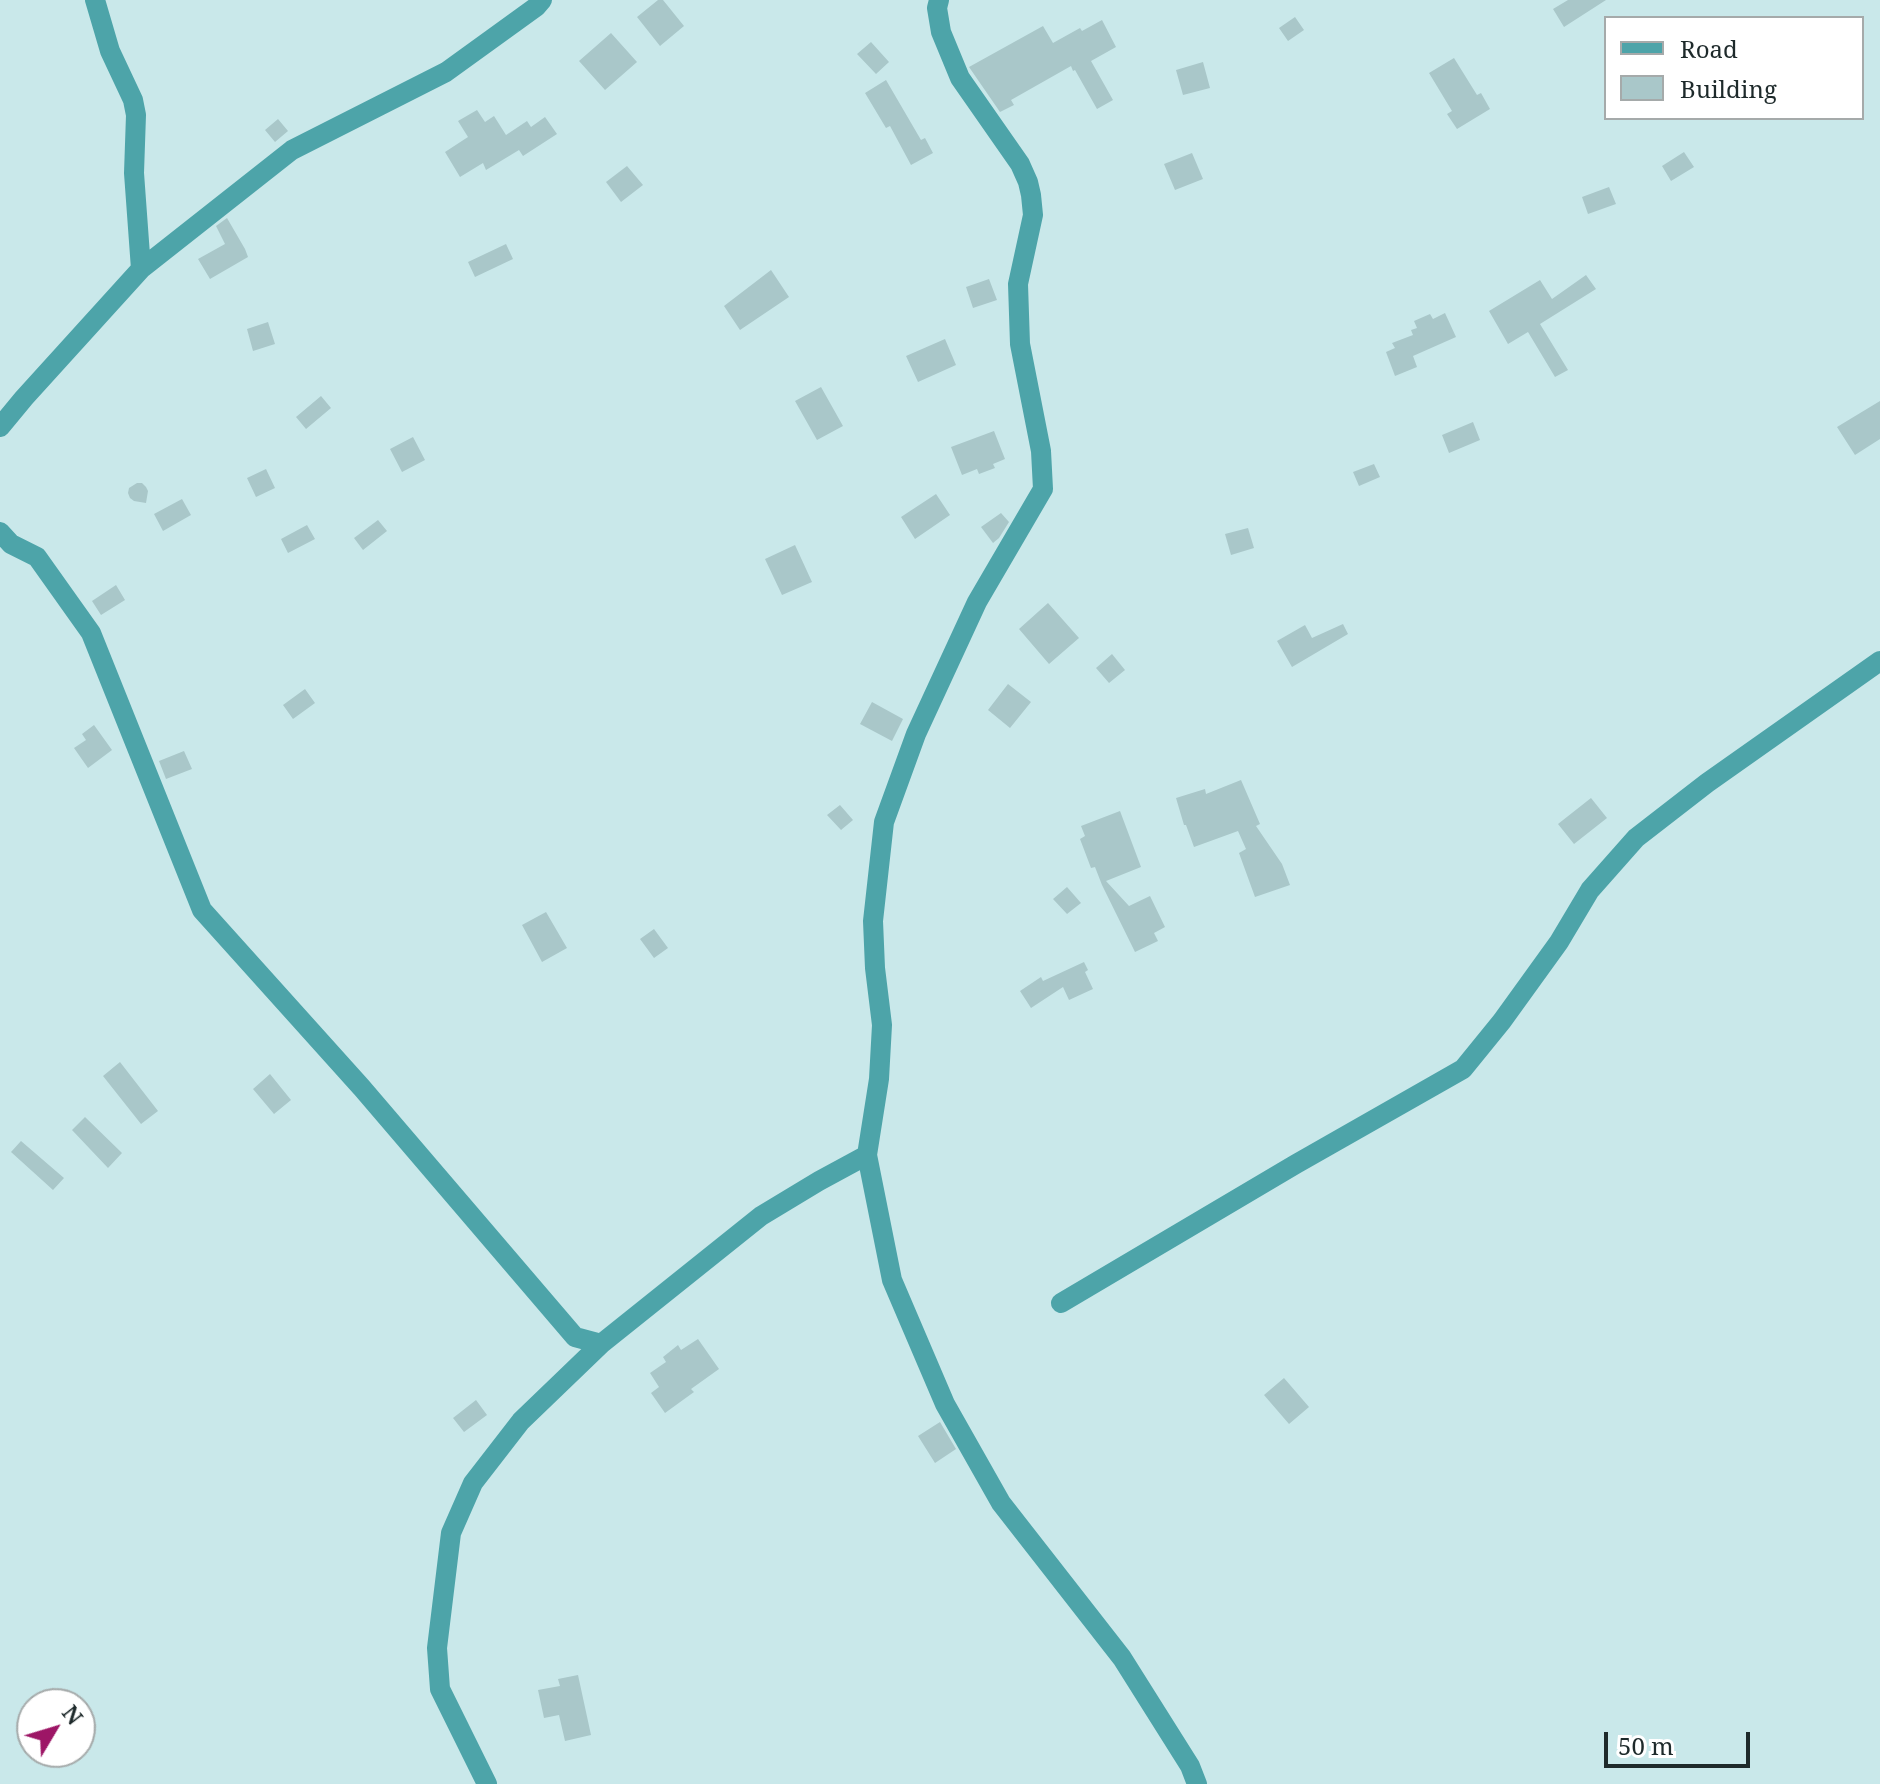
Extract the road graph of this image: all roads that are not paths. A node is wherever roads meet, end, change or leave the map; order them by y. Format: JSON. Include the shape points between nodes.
{"nodes":[{"id":1,"x":95,"y":0,"type":"edge"},
{"id":2,"x":542,"y":0,"type":"edge"},
{"id":3,"x":939,"y":0,"type":"edge"},
{"id":4,"x":141,"y":269,"type":"junction"},
{"id":5,"x":0,"y":427,"type":"edge"},
{"id":6,"x":0,"y":532,"type":"edge"},
{"id":7,"x":1880,"y":661,"type":"edge"},
{"id":8,"x":867,"y":1155,"type":"junction"},
{"id":9,"x":1061,"y":1303,"type":"dead end"},
{"id":10,"x":601,"y":1344,"type":"junction"},
{"id":11,"x":487,"y":1784,"type":"edge"},
{"id":12,"x":1197,"y":1784,"type":"edge"}],
"edges":[{"from":1,"to":4,"type":"street","via":[[136,115]]},
{"from":2,"to":4,"type":"street","via":[[446,72],[292,150]]},
{"from":3,"to":8,"type":"street","via":[[941,32],[960,78],[1020,164],[1031,195],[1033,215],[1018,284],[1020,344],[1043,489],[977,602],[916,734],[884,822],[873,921],[882,1025]]},
{"from":4,"to":5,"type":"street"},
{"from":6,"to":10,"type":"street","via":[[37,557],[91,633],[202,910],[575,1337]]},
{"from":7,"to":9,"type":"street","via":[[1636,838],[1590,890],[1559,942],[1463,1069]]},
{"from":8,"to":10,"type":"street","via":[[761,1216]]},
{"from":8,"to":12,"type":"street","via":[[892,1280],[945,1404],[1001,1503],[1122,1658]]},
{"from":10,"to":11,"type":"street","via":[[521,1421],[473,1483],[451,1533],[437,1648],[440,1689]]}]}
